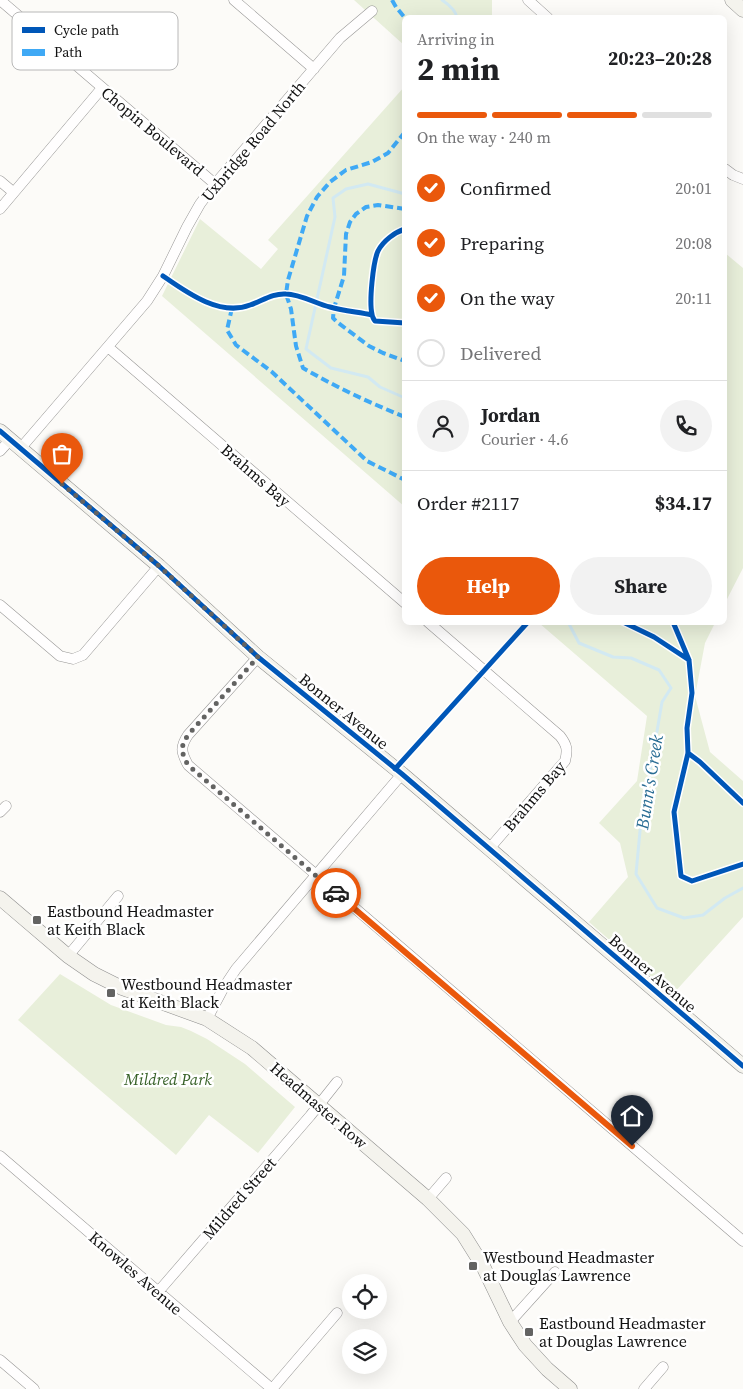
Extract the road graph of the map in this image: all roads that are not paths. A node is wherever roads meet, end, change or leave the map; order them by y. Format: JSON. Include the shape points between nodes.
{"nodes":[{"id":1,"x":0,"y":0,"type":"edge"},
{"id":2,"x":234,"y":0,"type":"edge"},
{"id":3,"x":528,"y":0,"type":"edge"},
{"id":4,"x":732,"y":0,"type":"edge"},
{"id":5,"x":743,"y":10,"type":"edge"},
{"id":6,"x":372,"y":11,"type":"dead end"},
{"id":7,"x":14,"y":12,"type":"edge"},
{"id":8,"x":545,"y":15,"type":"edge"},
{"id":9,"x":314,"y":69,"type":"junction"},
{"id":10,"x":81,"y":70,"type":"edge"},
{"id":11,"x":102,"y":88,"type":"junction"},
{"id":12,"x":727,"y":170,"type":"edge"},
{"id":13,"x":743,"y":179,"type":"edge"},
{"id":14,"x":0,"y":181,"type":"edge"},
{"id":15,"x":215,"y":184,"type":"junction"},
{"id":16,"x":13,"y":192,"type":"junction"},
{"id":17,"x":0,"y":209,"type":"edge"},
{"id":18,"x":108,"y":347,"type":"junction"},
{"id":19,"x":10,"y":440,"type":"edge"},
{"id":20,"x":0,"y":451,"type":"edge"},
{"id":21,"x":159,"y":566,"type":"junction"},
{"id":22,"x":402,"y":600,"type":"edge"},
{"id":23,"x":0,"y":605,"type":"edge"},
{"id":24,"x":431,"y":625,"type":"edge"},
{"id":25,"x":258,"y":657,"type":"junction"},
{"id":26,"x":402,"y":774,"type":"junction"},
{"id":27,"x":489,"y":849,"type":"junction"},
{"id":28,"x":315,"y":875,"type":"junction"},
{"id":29,"x":118,"y":896,"type":"dead end"},
{"id":30,"x":0,"y":898,"type":"edge"},
{"id":31,"x":68,"y":956,"type":"junction"},
{"id":32,"x":207,"y":1019,"type":"junction"},
{"id":33,"x":743,"y":1066,"type":"edge"},
{"id":34,"x":337,"y":1082,"type":"dead end"},
{"id":35,"x":319,"y":1105,"type":"junction"},
{"id":36,"x":0,"y":1156,"type":"edge"},
{"id":37,"x":446,"y":1178,"type":"dead end"},
{"id":38,"x":428,"y":1199,"type":"junction"},
{"id":39,"x":743,"y":1241,"type":"edge"},
{"id":40,"x":555,"y":1272,"type":"dead end"},
{"id":41,"x":158,"y":1292,"type":"junction"},
{"id":42,"x":337,"y":1313,"type":"dead end"},
{"id":43,"x":510,"y":1322,"type":"junction"},
{"id":44,"x":0,"y":1360,"type":"edge"},
{"id":45,"x":663,"y":1367,"type":"dead end"},
{"id":46,"x":34,"y":1389,"type":"edge"},
{"id":47,"x":272,"y":1389,"type":"edge"},
{"id":48,"x":570,"y":1389,"type":"edge"},
{"id":49,"x":644,"y":1389,"type":"edge"}],
"edges":[{"from":1,"to":7,"type":"street","name":"Chopin Boulevard"},
{"from":2,"to":9,"type":"street"},
{"from":3,"to":8,"type":"street"},
{"from":4,"to":5,"type":"street"},
{"from":6,"to":9,"type":"street","name":"Uxbridge Road North","via":[[340,38]]},
{"from":9,"to":15,"type":"street","name":"Uxbridge Road North"},
{"from":10,"to":11,"type":"street","name":"Chopin Boulevard"},
{"from":11,"to":15,"type":"street","name":"Chopin Boulevard"},
{"from":11,"to":16,"type":"street"},
{"from":12,"to":13,"type":"street"},
{"from":14,"to":16,"type":"street"},
{"from":15,"to":18,"type":"street","name":"Uxbridge Road North","via":[[200,204],[147,301]]},
{"from":16,"to":17,"type":"street"},
{"from":18,"to":19,"type":"street","name":"Uxbridge Road North"},
{"from":18,"to":22,"type":"street","name":"Brahms Bay"},
{"from":19,"to":20,"type":"street","name":"Uxbridge Road North"},
{"from":19,"to":21,"type":"street","name":"Bonner Avenue"},
{"from":21,"to":23,"type":"street","via":[[84,655],[73,659],[60,656]]},
{"from":21,"to":25,"type":"street","name":"Bonner Avenue"},
{"from":24,"to":27,"type":"street","name":"Brahms Bay","via":[[566,743],[565,761]]},
{"from":25,"to":26,"type":"street","name":"Bonner Avenue"},
{"from":25,"to":28,"type":"street","via":[[188,735],[182,745],[183,756],[188,765]]},
{"from":26,"to":27,"type":"street","name":"Bonner Avenue"},
{"from":26,"to":28,"type":"street"},
{"from":27,"to":33,"type":"street","name":"Bonner Avenue"},
{"from":28,"to":32,"type":"street","via":[[236,969]]},
{"from":28,"to":39,"type":"street"},
{"from":29,"to":31,"type":"street"},
{"from":30,"to":31,"type":"street","name":"Headmaster Row"},
{"from":31,"to":32,"type":"street","name":"Headmaster Row","via":[[122,988]]},
{"from":32,"to":35,"type":"street","name":"Headmaster Row","via":[[252,1048]]},
{"from":34,"to":35,"type":"street","name":"Mildred Street"},
{"from":35,"to":38,"type":"street","name":"Headmaster Row"},
{"from":35,"to":41,"type":"street","name":"Mildred Street"},
{"from":36,"to":41,"type":"street","name":"Knowles Avenue"},
{"from":37,"to":38,"type":"street"},
{"from":38,"to":43,"type":"street","name":"Headmaster Row","via":[[463,1234],[483,1266]]},
{"from":40,"to":43,"type":"street"},
{"from":41,"to":47,"type":"street","name":"Knowles Avenue"},
{"from":42,"to":47,"type":"street"},
{"from":43,"to":48,"type":"street","name":"Headmaster Row","via":[[525,1345]]},
{"from":44,"to":46,"type":"street"},
{"from":45,"to":49,"type":"street"}]}
